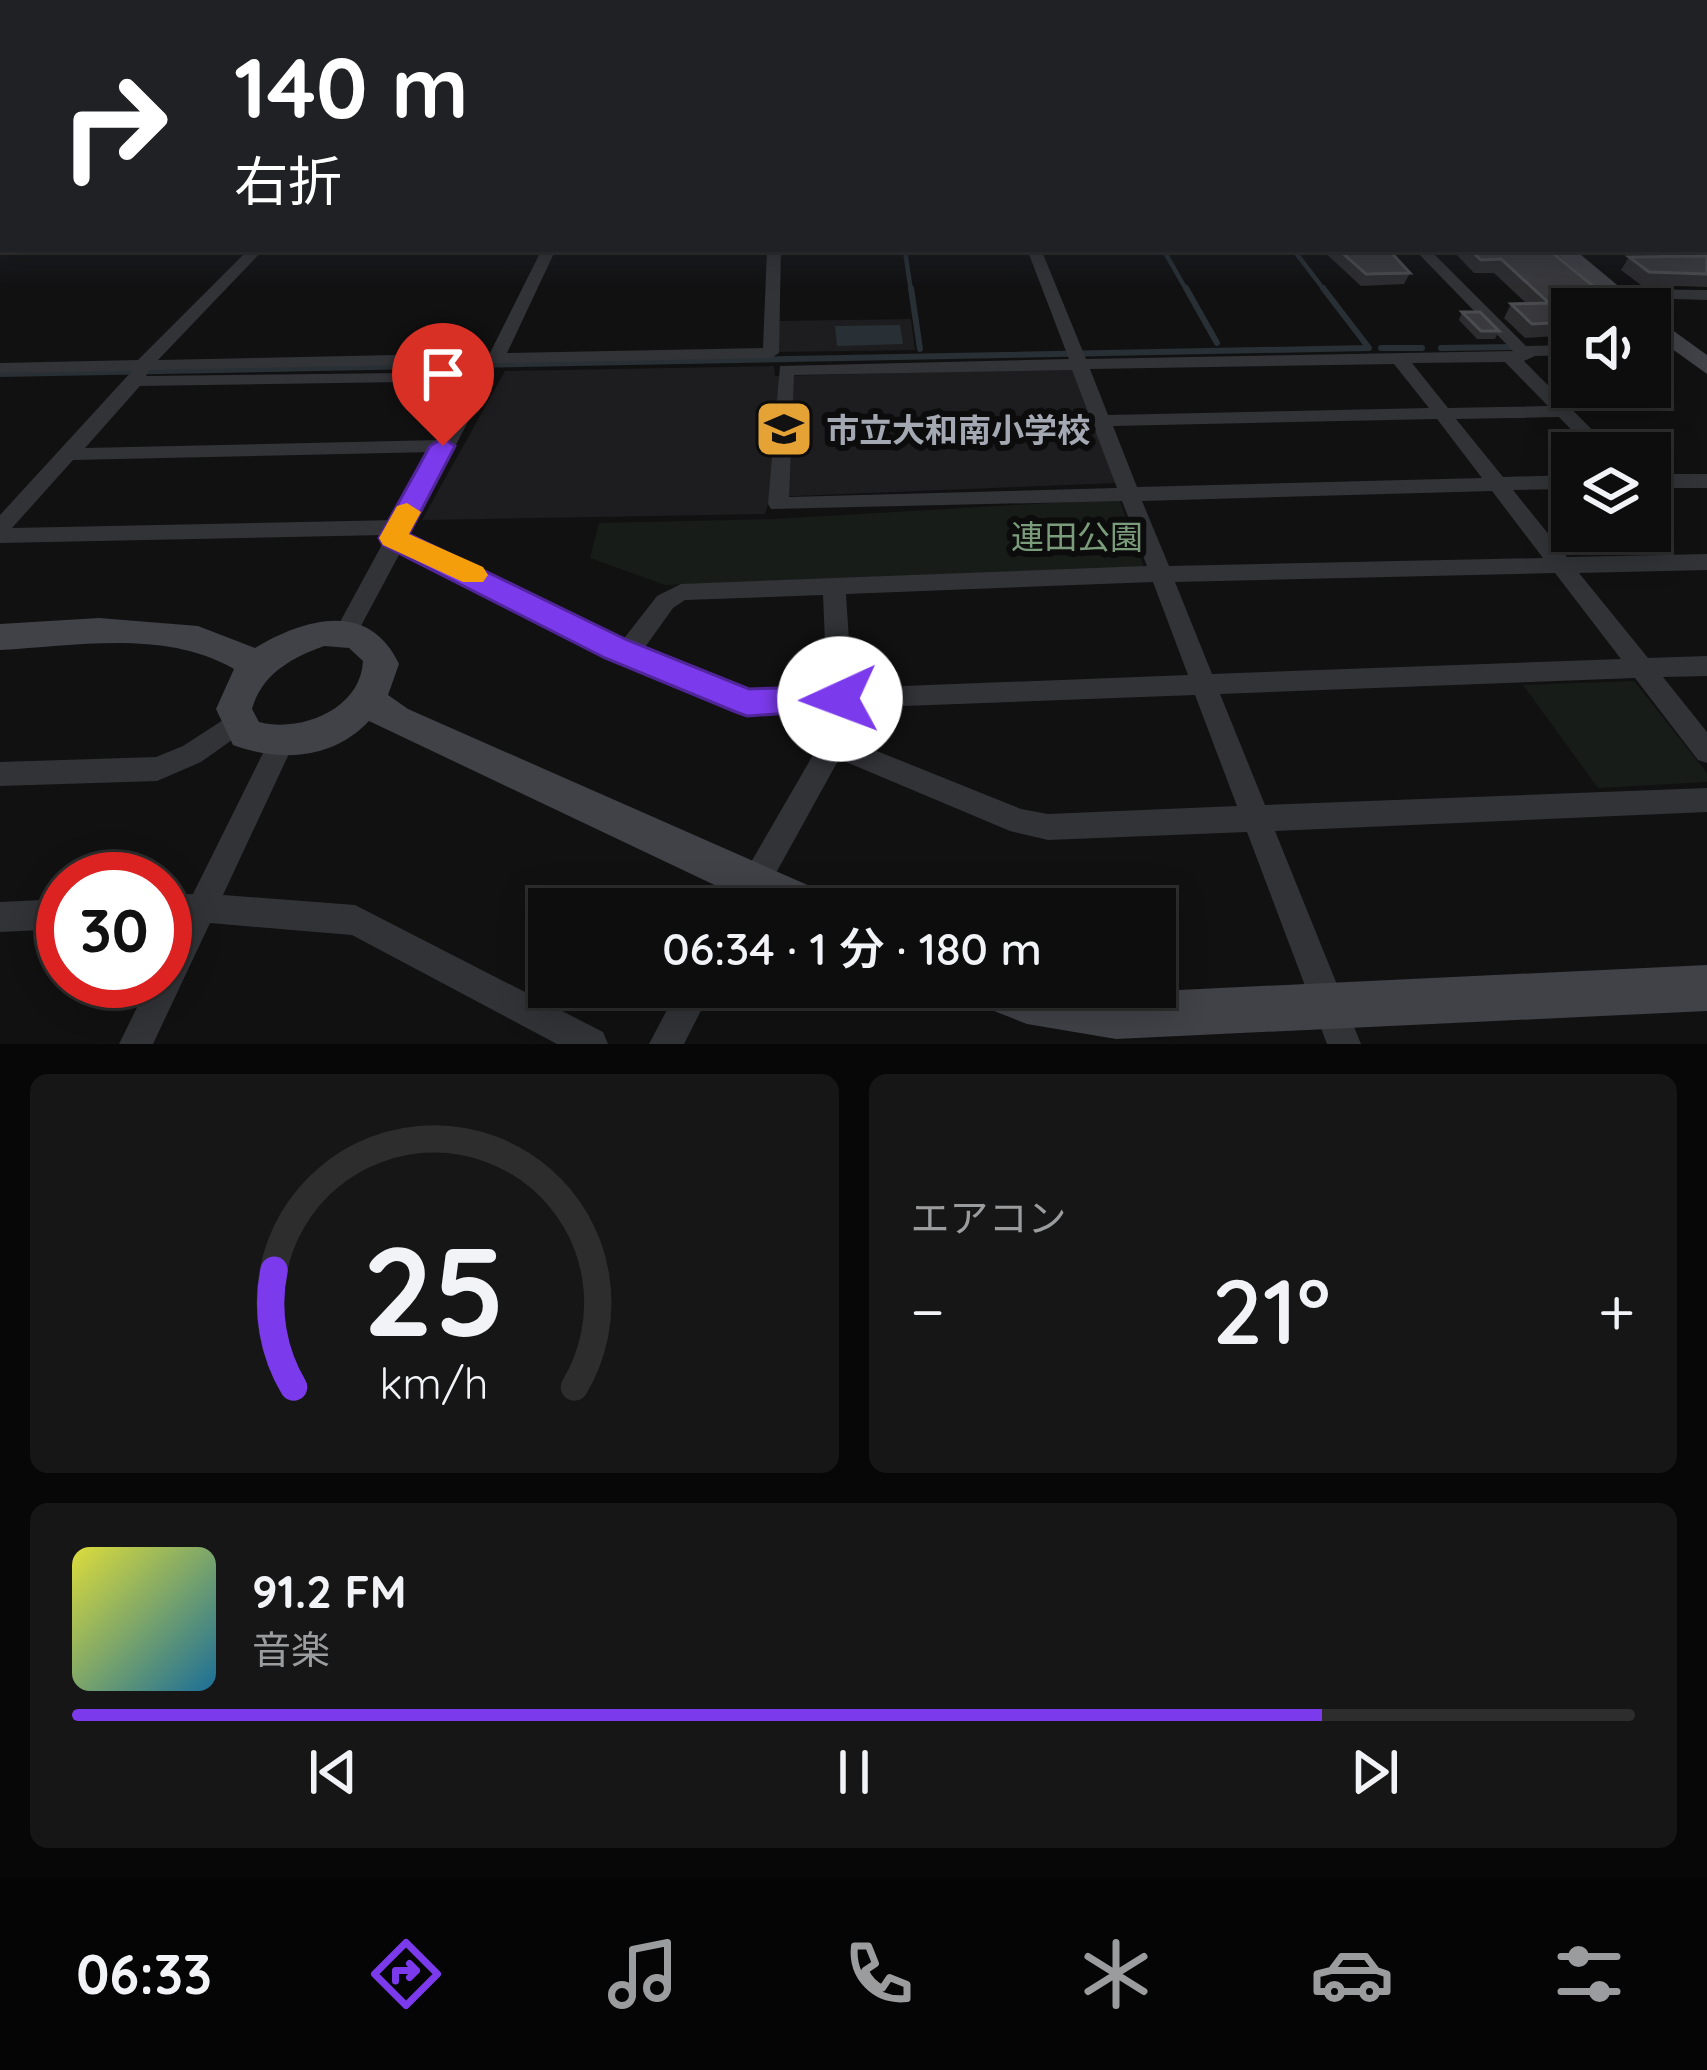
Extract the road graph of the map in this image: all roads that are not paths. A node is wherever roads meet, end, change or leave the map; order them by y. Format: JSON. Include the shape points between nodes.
{"nodes":[{"id":1,"x":254,"y":252,"type":"edge"},
{"id":2,"x":548,"y":252,"type":"edge"},
{"id":3,"x":774,"y":252,"type":"edge"},
{"id":4,"x":1035,"y":252,"type":"edge"},
{"id":5,"x":1424,"y":252,"type":"edge"},
{"id":6,"x":1565,"y":252,"type":"edge"},
{"id":7,"x":1609,"y":288,"type":"edge"},
{"id":8,"x":1707,"y":296,"type":"edge"},
{"id":9,"x":1671,"y":299,"type":"edge"},
{"id":10,"x":1690,"y":347,"type":"edge"},
{"id":11,"x":1551,"y":351,"type":"edge"},
{"id":12,"x":1515,"y":354,"type":"junction"},
{"id":13,"x":1075,"y":356,"type":"junction"},
{"id":14,"x":1398,"y":357,"type":"junction"},
{"id":15,"x":496,"y":358,"type":"junction"},
{"id":16,"x":1707,"y":367,"type":"edge"},
{"id":17,"x":0,"y":368,"type":"edge"},
{"id":18,"x":140,"y":373,"type":"junction"},
{"id":19,"x":1564,"y":411,"type":"junction"},
{"id":20,"x":1442,"y":413,"type":"junction"},
{"id":21,"x":1102,"y":421,"type":"junction"},
{"id":22,"x":1584,"y":432,"type":"edge"},
{"id":23,"x":443,"y":446,"type":"junction"},
{"id":24,"x":68,"y":454,"type":"junction"},
{"id":25,"x":1671,"y":481,"type":"edge"},
{"id":26,"x":1707,"y":481,"type":"edge"},
{"id":27,"x":1551,"y":482,"type":"edge"},
{"id":28,"x":1496,"y":483,"type":"junction"},
{"id":29,"x":1131,"y":492,"type":"junction"},
{"id":30,"x":0,"y":532,"type":"edge"},
{"id":31,"x":396,"y":532,"type":"junction"},
{"id":32,"x":1707,"y":562,"type":"edge"},
{"id":33,"x":1562,"y":567,"type":"junction"},
{"id":34,"x":1159,"y":574,"type":"junction"},
{"id":35,"x":834,"y":587,"type":"junction"},
{"id":36,"x":346,"y":633,"type":"junction"},
{"id":37,"x":0,"y":637,"type":"edge"},
{"id":38,"x":627,"y":653,"type":"junction"},
{"id":39,"x":256,"y":666,"type":"junction"},
{"id":40,"x":1707,"y":666,"type":"edge"},
{"id":41,"x":1642,"y":668,"type":"junction"},
{"id":42,"x":1202,"y":683,"type":"junction"},
{"id":43,"x":840,"y":699,"type":"junction"},
{"id":44,"x":368,"y":700,"type":"junction"},
{"id":45,"x":237,"y":722,"type":"junction"},
{"id":46,"x":281,"y":743,"type":"junction"},
{"id":47,"x":832,"y":745,"type":"junction"},
{"id":48,"x":1707,"y":752,"type":"edge"},
{"id":49,"x":0,"y":774,"type":"edge"},
{"id":50,"x":1707,"y":800,"type":"edge"},
{"id":51,"x":1255,"y":818,"type":"junction"},
{"id":52,"x":731,"y":888,"type":"edge"},
{"id":53,"x":752,"y":888,"type":"edge"},
{"id":54,"x":202,"y":908,"type":"junction"},
{"id":55,"x":192,"y":909,"type":"edge"},
{"id":56,"x":36,"y":915,"type":"edge"},
{"id":57,"x":0,"y":917,"type":"edge"},
{"id":58,"x":1707,"y":988,"type":"edge"},
{"id":59,"x":686,"y":1008,"type":"edge"},
{"id":60,"x":1069,"y":1008,"type":"edge"},
{"id":61,"x":1336,"y":1025,"type":"edge"},
{"id":62,"x":136,"y":1044,"type":"edge"},
{"id":63,"x":591,"y":1044,"type":"edge"},
{"id":64,"x":666,"y":1044,"type":"edge"}],
"edges":[{"from":1,"to":18,"type":"street"},
{"from":2,"to":15,"type":"street"},
{"from":3,"to":15,"type":"street","via":[[771,353]]},
{"from":4,"to":13,"type":"street"},
{"from":5,"to":12,"type":"street"},
{"from":6,"to":7,"type":"street"},
{"from":8,"to":9,"type":"street"},
{"from":10,"to":16,"type":"street"},
{"from":11,"to":12,"type":"street"},
{"from":12,"to":14,"type":"street"},
{"from":12,"to":19,"type":"street"},
{"from":13,"to":14,"type":"street"},
{"from":13,"to":21,"type":"street"},
{"from":13,"to":29,"type":"street","via":[[786,370],[778,504]]},
{"from":14,"to":20,"type":"street"},
{"from":15,"to":18,"type":"street"},
{"from":17,"to":18,"type":"street"},
{"from":18,"to":23,"type":"street","via":[[483,376]]},
{"from":18,"to":24,"type":"street"},
{"from":19,"to":20,"type":"street"},
{"from":19,"to":22,"type":"street"},
{"from":20,"to":21,"type":"street"},
{"from":20,"to":28,"type":"street"},
{"from":21,"to":29,"type":"street"},
{"from":23,"to":24,"type":"street"},
{"from":23,"to":31,"type":"street"},
{"from":24,"to":30,"type":"street"},
{"from":25,"to":26,"type":"street"},
{"from":27,"to":28,"type":"street"},
{"from":28,"to":29,"type":"street"},
{"from":28,"to":33,"type":"street"},
{"from":29,"to":34,"type":"street"},
{"from":30,"to":31,"type":"street"},
{"from":31,"to":36,"type":"street"},
{"from":31,"to":38,"type":"street"},
{"from":32,"to":33,"type":"street"},
{"from":33,"to":34,"type":"street"},
{"from":33,"to":41,"type":"street"},
{"from":34,"to":35,"type":"street"},
{"from":34,"to":42,"type":"street"},
{"from":35,"to":38,"type":"street","via":[[681,592]]},
{"from":35,"to":43,"type":"street"},
{"from":36,"to":39,"type":"street","via":[[300,639]]},
{"from":36,"to":44,"type":"street","via":[[377,649],[382,664]]},
{"from":37,"to":39,"type":"street","via":[[184,635],[221,644]]},
{"from":38,"to":43,"type":"street","via":[[747,702]]},
{"from":39,"to":45,"type":"street","via":[[237,694]]},
{"from":40,"to":41,"type":"street"},
{"from":41,"to":42,"type":"street"},
{"from":41,"to":48,"type":"street"},
{"from":42,"to":43,"type":"street"},
{"from":42,"to":51,"type":"street"},
{"from":43,"to":47,"type":"street"},
{"from":44,"to":46,"type":"street","via":[[330,730]]},
{"from":44,"to":52,"type":"street"},
{"from":45,"to":46,"type":"street","via":[[246,734]]},
{"from":45,"to":49,"type":"street","via":[[158,769]]},
{"from":46,"to":54,"type":"street"},
{"from":47,"to":51,"type":"street","via":[[1019,822]]},
{"from":47,"to":53,"type":"street"},
{"from":50,"to":51,"type":"street"},
{"from":51,"to":61,"type":"street"},
{"from":54,"to":55,"type":"street"},
{"from":54,"to":62,"type":"street"},
{"from":54,"to":63,"type":"street","via":[[355,920]]},
{"from":56,"to":57,"type":"street"},
{"from":58,"to":61,"type":"street"},
{"from":59,"to":64,"type":"street"},
{"from":60,"to":61,"type":"street"}]}
